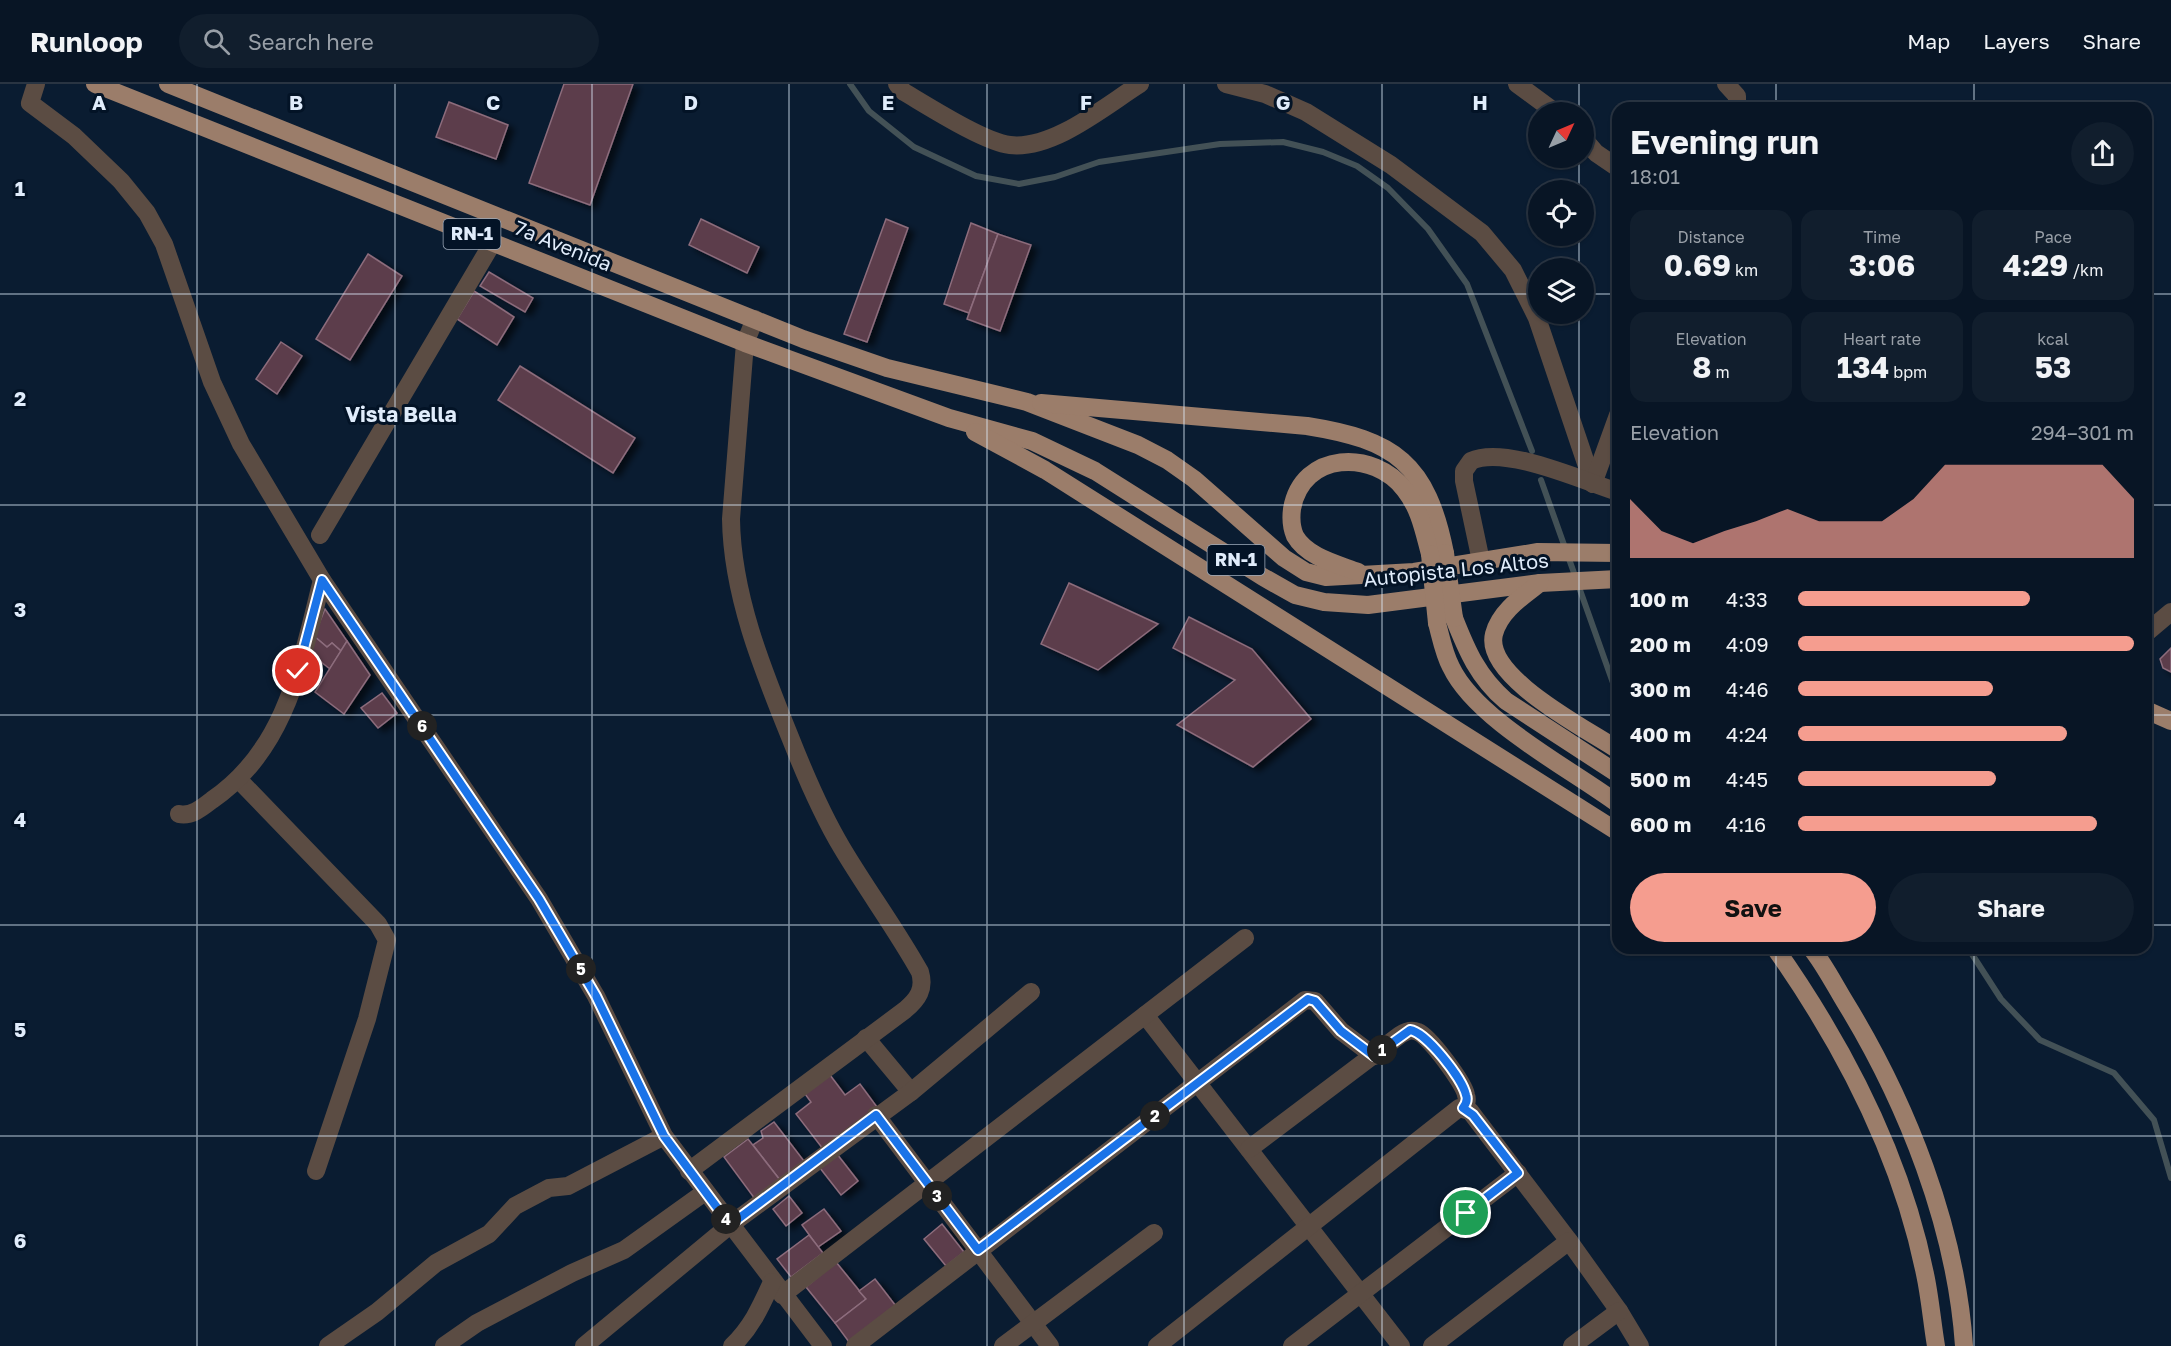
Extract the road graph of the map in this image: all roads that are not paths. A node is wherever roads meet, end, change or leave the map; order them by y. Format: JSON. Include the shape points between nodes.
{"nodes":[{"id":1,"x":36,"y":84,"type":"edge"},
{"id":2,"x":95,"y":84,"type":"edge"},
{"id":3,"x":168,"y":84,"type":"edge"},
{"id":4,"x":897,"y":84,"type":"edge"},
{"id":5,"x":1140,"y":84,"type":"edge"},
{"id":6,"x":1226,"y":84,"type":"edge"},
{"id":7,"x":1517,"y":84,"type":"edge"},
{"id":8,"x":1726,"y":84,"type":"edge"},
{"id":9,"x":1541,"y":102,"type":"edge"},
{"id":10,"x":1737,"y":102,"type":"edge"},
{"id":11,"x":1594,"y":151,"type":"edge"},
{"id":12,"x":1612,"y":164,"type":"edge"},
{"id":13,"x":493,"y":242,"type":"junction"},
{"id":14,"x":754,"y":319,"type":"junction"},
{"id":15,"x":745,"y":343,"type":"junction"},
{"id":16,"x":1027,"y":402,"type":"junction"},
{"id":17,"x":949,"y":418,"type":"junction"},
{"id":18,"x":1612,"y":432,"type":"edge"},
{"id":19,"x":1593,"y":484,"type":"junction"},
{"id":20,"x":1612,"y":490,"type":"edge"},
{"id":21,"x":320,"y":534,"type":"dead end"},
{"id":22,"x":1612,"y":552,"type":"edge"},
{"id":23,"x":1437,"y":554,"type":"junction"},
{"id":24,"x":1481,"y":561,"type":"junction"},
{"id":25,"x":1365,"y":575,"type":"junction"},
{"id":26,"x":1612,"y":579,"type":"edge"},
{"id":27,"x":322,"y":580,"type":"junction"},
{"id":28,"x":1543,"y":582,"type":"junction"},
{"id":29,"x":2171,"y":612,"type":"edge"},
{"id":30,"x":1446,"y":620,"type":"junction"},
{"id":31,"x":2152,"y":628,"type":"edge"},
{"id":32,"x":2152,"y":713,"type":"edge"},
{"id":33,"x":2171,"y":721,"type":"edge"},
{"id":34,"x":1612,"y":746,"type":"edge"},
{"id":35,"x":1612,"y":770,"type":"edge"},
{"id":36,"x":238,"y":779,"type":"junction"},
{"id":37,"x":1612,"y":800,"type":"edge"},
{"id":38,"x":179,"y":814,"type":"dead end"},
{"id":39,"x":1612,"y":828,"type":"edge"},
{"id":40,"x":1245,"y":938,"type":"dead end"},
{"id":41,"x":1768,"y":954,"type":"edge"},
{"id":42,"x":1779,"y":954,"type":"edge"},
{"id":43,"x":1815,"y":954,"type":"edge"},
{"id":44,"x":1800,"y":987,"type":"junction"},
{"id":45,"x":1030,"y":992,"type":"dead end"},
{"id":46,"x":1145,"y":1015,"type":"junction"},
{"id":47,"x":866,"y":1038,"type":"junction"},
{"id":48,"x":1374,"y":1056,"type":"junction"},
{"id":49,"x":1198,"y":1084,"type":"junction"},
{"id":50,"x":911,"y":1092,"type":"junction"},
{"id":51,"x":1463,"y":1108,"type":"junction"},
{"id":52,"x":876,"y":1115,"type":"junction"},
{"id":53,"x":664,"y":1136,"type":"junction"},
{"id":54,"x":1249,"y":1149,"type":"junction"},
{"id":55,"x":689,"y":1170,"type":"junction"},
{"id":56,"x":316,"y":1171,"type":"dead end"},
{"id":57,"x":1518,"y":1173,"type":"junction"},
{"id":58,"x":927,"y":1184,"type":"junction"},
{"id":59,"x":705,"y":1192,"type":"junction"},
{"id":60,"x":730,"y":1225,"type":"junction"},
{"id":61,"x":1309,"y":1226,"type":"junction"},
{"id":62,"x":1154,"y":1233,"type":"dead end"},
{"id":63,"x":1569,"y":1241,"type":"junction"},
{"id":64,"x":978,"y":1250,"type":"junction"},
{"id":65,"x":777,"y":1288,"type":"junction"},
{"id":66,"x":1360,"y":1293,"type":"junction"},
{"id":67,"x":1619,"y":1311,"type":"junction"},
{"id":68,"x":1033,"y":1323,"type":"junction"},
{"id":69,"x":328,"y":1346,"type":"edge"},
{"id":70,"x":444,"y":1346,"type":"edge"},
{"id":71,"x":584,"y":1346,"type":"edge"},
{"id":72,"x":732,"y":1346,"type":"edge"},
{"id":73,"x":823,"y":1346,"type":"edge"},
{"id":74,"x":855,"y":1346,"type":"edge"},
{"id":75,"x":1003,"y":1346,"type":"edge"},
{"id":76,"x":1050,"y":1346,"type":"edge"},
{"id":77,"x":1157,"y":1346,"type":"edge"},
{"id":78,"x":1292,"y":1346,"type":"edge"},
{"id":79,"x":1401,"y":1346,"type":"edge"},
{"id":80,"x":1432,"y":1346,"type":"edge"},
{"id":81,"x":1572,"y":1346,"type":"edge"},
{"id":82,"x":1640,"y":1346,"type":"edge"},
{"id":83,"x":1936,"y":1346,"type":"edge"},
{"id":84,"x":1964,"y":1346,"type":"edge"}],
"edges":[{"from":1,"to":27,"type":"street","via":[[30,103],[74,136],[121,181],[147,213],[164,244],[212,382],[241,444]]},
{"from":2,"to":13,"type":"main road","name":"7a Avenida","number":"RN-1"},
{"from":3,"to":14,"type":"main road","name":"7a Avenida","number":"RN-1"},
{"from":4,"to":5,"type":"street","via":[[904,92],[957,122],[1008,145],[1055,137]]},
{"from":6,"to":19,"type":"street","via":[[1265,94],[1306,112],[1391,165],[1482,233],[1513,270],[1537,318]]},
{"from":7,"to":9,"type":"street"},
{"from":8,"to":10,"type":"street","via":[[1737,96]]},
{"from":11,"to":12,"type":"street"},
{"from":13,"to":15,"type":"main road","name":"7a Avenida","number":"RN-1"},
{"from":13,"to":21,"type":"street"},
{"from":14,"to":15,"type":"street"},
{"from":14,"to":16,"type":"main road","name":"7a Avenida","number":"RN-1","via":[[887,368]]},
{"from":15,"to":17,"type":"main road","name":"7a Avenida","number":"RN-1"},
{"from":15,"to":47,"type":"street","via":[[732,519],[739,587],[780,711],[824,814],[922,980],[914,1003]]},
{"from":16,"to":23,"type":"main road","via":[[1307,426],[1347,432],[1374,442],[1403,460],[1421,483],[1438,522]]},
{"from":16,"to":25,"type":"main road","name":"Autopista Los Altos","number":"RN-1","via":[[1167,460],[1306,572],[1326,577]]},
{"from":17,"to":28,"type":"main road","name":"Autopista Los Altos","number":"RN-1","via":[[1032,441],[1095,471],[1263,577],[1314,600],[1368,605]]},
{"from":17,"to":39,"type":"main road","via":[[1045,470]]},
{"from":18,"to":19,"type":"street"},
{"from":19,"to":20,"type":"street"},
{"from":19,"to":24,"type":"street","via":[[1504,458],[1471,461],[1464,471],[1464,481]]},
{"from":22,"to":24,"type":"main road","name":"Autopista Los Altos","number":"RN-1","via":[[1538,552]]},
{"from":23,"to":25,"type":"main road","via":[[1405,489],[1386,472],[1356,462],[1330,463],[1307,476],[1295,494],[1291,519],[1295,536],[1318,556]]},
{"from":23,"to":30,"type":"main road","bridge":true},
{"from":24,"to":25,"type":"main road","name":"Autopista Los Altos","number":"RN-1"},
{"from":26,"to":28,"type":"main road","name":"Autopista Los Altos","number":"RN-1"},
{"from":27,"to":36,"type":"street","via":[[284,715],[267,745]]},
{"from":27,"to":53,"type":"street","via":[[544,908],[596,996]]},
{"from":28,"to":34,"type":"main road","via":[[1511,606],[1503,617],[1494,635],[1496,654],[1504,669],[1526,690]]},
{"from":29,"to":31,"type":"street"},
{"from":30,"to":35,"type":"main road","via":[[1491,688]]},
{"from":30,"to":37,"type":"main road","via":[[1451,668],[1466,691],[1502,723]]},
{"from":32,"to":33,"type":"main road"},
{"from":36,"to":38,"type":"street","via":[[200,809]]},
{"from":36,"to":56,"type":"street","via":[[378,924],[387,940],[363,1030]]},
{"from":40,"to":46,"type":"street"},
{"from":41,"to":44,"type":"main road"},
{"from":42,"to":44,"type":"main road"},
{"from":43,"to":84,"type":"main road","via":[[1865,1035],[1906,1116],[1951,1262]]},
{"from":44,"to":83,"type":"main road","via":[[1841,1049],[1876,1120],[1905,1197],[1925,1273]]},
{"from":45,"to":50,"type":"street"},
{"from":46,"to":49,"type":"street"},
{"from":46,"to":58,"type":"street"},
{"from":47,"to":50,"type":"street"},
{"from":47,"to":55,"type":"street"},
{"from":48,"to":49,"type":"street","via":[[1341,1031],[1315,1001],[1308,999]]},
{"from":48,"to":51,"type":"street","via":[[1405,1032],[1417,1031],[1464,1090],[1467,1100]]},
{"from":48,"to":54,"type":"street"},
{"from":49,"to":54,"type":"street"},
{"from":49,"to":64,"type":"street"},
{"from":50,"to":52,"type":"street"},
{"from":51,"to":57,"type":"street","via":[[1473,1115]]},
{"from":51,"to":61,"type":"street","via":[[1453,1111]]},
{"from":52,"to":58,"type":"street"},
{"from":52,"to":60,"type":"street"},
{"from":53,"to":55,"type":"street"},
{"from":53,"to":69,"type":"street","via":[[568,1186],[549,1188],[515,1206],[489,1234],[436,1263]]},
{"from":54,"to":61,"type":"street"},
{"from":55,"to":59,"type":"street"},
{"from":57,"to":63,"type":"street"},
{"from":57,"to":66,"type":"street"},
{"from":58,"to":64,"type":"street"},
{"from":58,"to":65,"type":"street"},
{"from":59,"to":60,"type":"street"},
{"from":59,"to":70,"type":"street","via":[[624,1250],[477,1323]]},
{"from":60,"to":65,"type":"street"},
{"from":60,"to":71,"type":"street"},
{"from":61,"to":66,"type":"street"},
{"from":61,"to":77,"type":"street"},
{"from":62,"to":68,"type":"street"},
{"from":63,"to":67,"type":"street"},
{"from":63,"to":80,"type":"street"},
{"from":64,"to":68,"type":"street"},
{"from":64,"to":74,"type":"street"},
{"from":65,"to":72,"type":"street","via":[[746,1333]]},
{"from":65,"to":73,"type":"street"},
{"from":66,"to":78,"type":"street"},
{"from":66,"to":79,"type":"street"},
{"from":67,"to":81,"type":"street"},
{"from":67,"to":82,"type":"street"},
{"from":68,"to":75,"type":"street"},
{"from":68,"to":76,"type":"street"}]}
